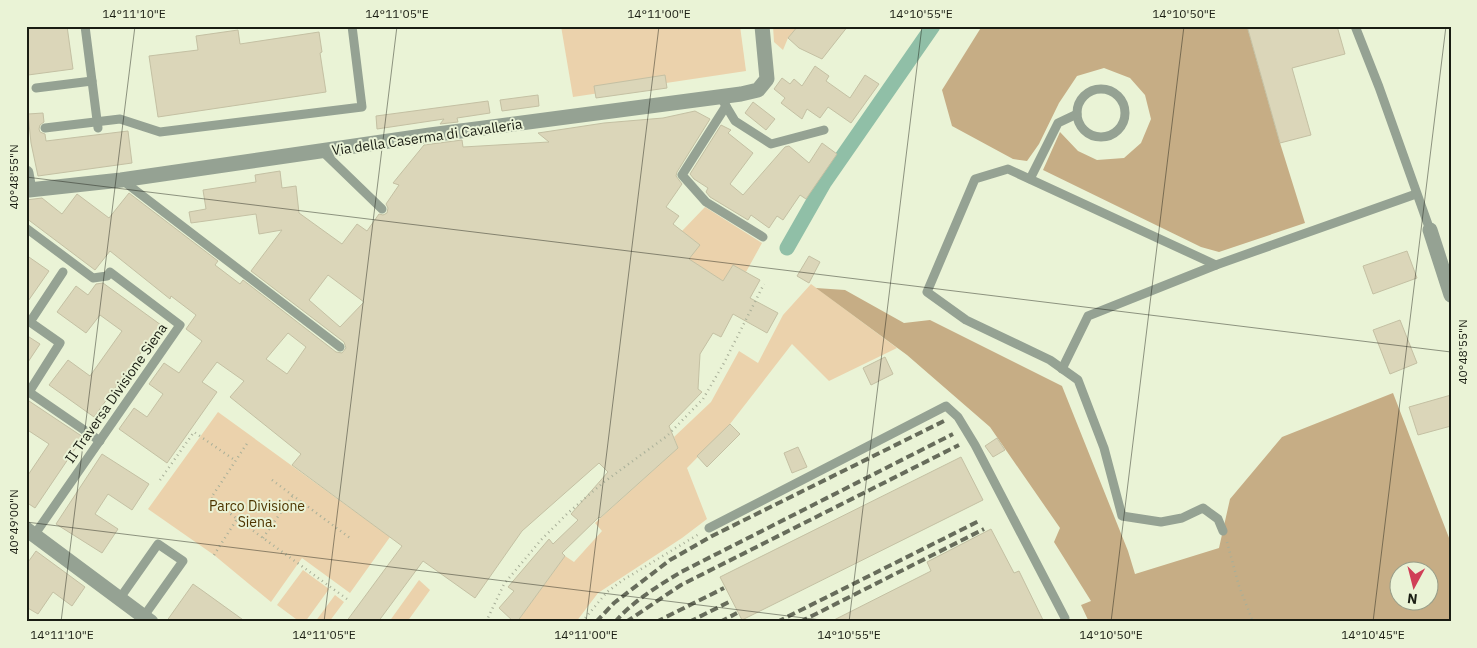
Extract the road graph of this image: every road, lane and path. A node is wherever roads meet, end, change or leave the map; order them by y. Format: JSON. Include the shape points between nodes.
{"nodes":[{"id":1,"x":84,"y":26,"type":"edge"},
{"id":2,"x":352,"y":26,"type":"edge"},
{"id":3,"x":762,"y":26,"type":"edge"},
{"id":4,"x":1355,"y":26,"type":"edge"},
{"id":5,"x":92,"y":81,"type":"junction"},
{"id":6,"x":36,"y":88,"type":"dead end"},
{"id":7,"x":723,"y":101,"type":"junction"},
{"id":8,"x":1077,"y":114,"type":"junction"},
{"id":9,"x":98,"y":125,"type":"junction"},
{"id":10,"x":45,"y":128,"type":"dead end"},
{"id":11,"x":824,"y":130,"type":"dead end"},
{"id":12,"x":322,"y":151,"type":"junction"},
{"id":13,"x":26,"y":173,"type":"edge"},
{"id":14,"x":1030,"y":179,"type":"junction"},
{"id":15,"x":121,"y":180,"type":"junction"},
{"id":16,"x":28,"y":191,"type":"edge"},
{"id":17,"x":1416,"y":194,"type":"junction"},
{"id":18,"x":382,"y":209,"type":"dead end"},
{"id":19,"x":26,"y":228,"type":"edge"},
{"id":20,"x":1430,"y":230,"type":"joint"},
{"id":21,"x":763,"y":237,"type":"dead end"},
{"id":22,"x":1216,"y":266,"type":"junction"},
{"id":23,"x":63,"y":272,"type":"dead end"},
{"id":24,"x":764,"y":284,"type":"dead end"},
{"id":25,"x":1451,"y":295,"type":"edge"},
{"id":26,"x":340,"y":347,"type":"dead end"},
{"id":27,"x":1062,"y":369,"type":"junction"},
{"id":28,"x":28,"y":391,"type":"edge"},
{"id":29,"x":100,"y":441,"type":"junction"},
{"id":30,"x":248,"y":442,"type":"dead end"},
{"id":31,"x":236,"y":460,"type":"junction"},
{"id":32,"x":160,"y":480,"type":"dead end"},
{"id":33,"x":272,"y":480,"type":"dead end"},
{"id":34,"x":293,"y":495,"type":"junction"},
{"id":35,"x":237,"y":519,"type":"junction"},
{"id":36,"x":709,"y":528,"type":"joint"},
{"id":37,"x":1223,"y":531,"type":"joint"},
{"id":38,"x":30,"y":532,"type":"edge"},
{"id":39,"x":264,"y":538,"type":"junction"},
{"id":40,"x":350,"y":538,"type":"dead end"},
{"id":41,"x":214,"y":555,"type":"dead end"},
{"id":42,"x":120,"y":598,"type":"junction"},
{"id":43,"x":347,"y":599,"type":"dead end"},
{"id":44,"x":148,"y":619,"type":"edge"},
{"id":45,"x":486,"y":622,"type":"edge"},
{"id":46,"x":582,"y":622,"type":"edge"},
{"id":47,"x":1064,"y":622,"type":"edge"},
{"id":48,"x":1253,"y":622,"type":"edge"}],
"edges":[{"from":1,"to":5,"type":"lane"},
{"from":2,"to":9,"type":"lane","via":[[362,107],[160,132],[120,119]]},
{"from":3,"to":7,"type":"street","name":"Via della Caserma di Cavalleria","via":[[767,80],[758,90]]},
{"from":4,"to":17,"type":"lane"},
{"from":5,"to":6,"type":"lane"},
{"from":5,"to":9,"type":"lane"},
{"from":7,"to":11,"type":"lane","via":[[735,121],[771,144]]},
{"from":7,"to":12,"type":"street","name":"Via della Caserma di Cavalleria","via":[[430,135]]},
{"from":7,"to":21,"type":"lane","via":[[682,176],[706,202]]},
{"from":8,"to":8,"type":"lane","via":[[1082,128],[1103,137],[1120,127],[1124,120],[1122,101],[1104,89],[1082,98]]},
{"from":8,"to":14,"type":"lane","via":[[1058,124]]},
{"from":9,"to":10,"type":"lane"},
{"from":12,"to":15,"type":"street","name":"Via della Caserma di Cavalleria"},
{"from":12,"to":18,"type":"lane"},
{"from":13,"to":16,"type":"street"},
{"from":14,"to":22,"type":"lane"},
{"from":14,"to":27,"type":"lane","via":[[1008,169],[975,179],[926,292],[966,320],[1050,360]]},
{"from":15,"to":16,"type":"street","name":"Via della Caserma di Cavalleria"},
{"from":15,"to":26,"type":"lane"},
{"from":17,"to":20,"type":"lane"},
{"from":17,"to":22,"type":"lane"},
{"from":19,"to":29,"type":"lane","name":"II Traversa Divisione Siena","via":[[93,278],[107,276],[110,272],[180,325]]},
{"from":20,"to":25,"type":"street"},
{"from":22,"to":27,"type":"lane","via":[[1088,316]]},
{"from":23,"to":28,"type":"lane","via":[[30,322],[60,343]]},
{"from":24,"to":45,"type":"path","via":[[703,399],[667,436],[604,482],[541,540],[504,584]]},
{"from":27,"to":37,"type":"lane","via":[[1078,380],[1104,448],[1122,516],[1161,522],[1182,518],[1203,508],[1218,520]]},
{"from":28,"to":29,"type":"lane"},
{"from":29,"to":38,"type":"lane","name":"II Traversa Divisione Siena"},
{"from":30,"to":31,"type":"path"},
{"from":31,"to":32,"type":"path","via":[[194,432]]},
{"from":31,"to":35,"type":"path","via":[[211,498]]},
{"from":33,"to":34,"type":"path"},
{"from":34,"to":39,"type":"path"},
{"from":34,"to":40,"type":"path"},
{"from":35,"to":39,"type":"path"},
{"from":35,"to":41,"type":"path"},
{"from":36,"to":46,"type":"path","via":[[623,580],[607,592]]},
{"from":36,"to":47,"type":"lane","via":[[946,406],[958,417],[975,445],[1065,618]]},
{"from":37,"to":48,"type":"path"},
{"from":38,"to":42,"type":"street"},
{"from":39,"to":43,"type":"path"},
{"from":42,"to":44,"type":"street"},
{"from":42,"to":44,"type":"lane","via":[[158,544],[183,561]]}]}
